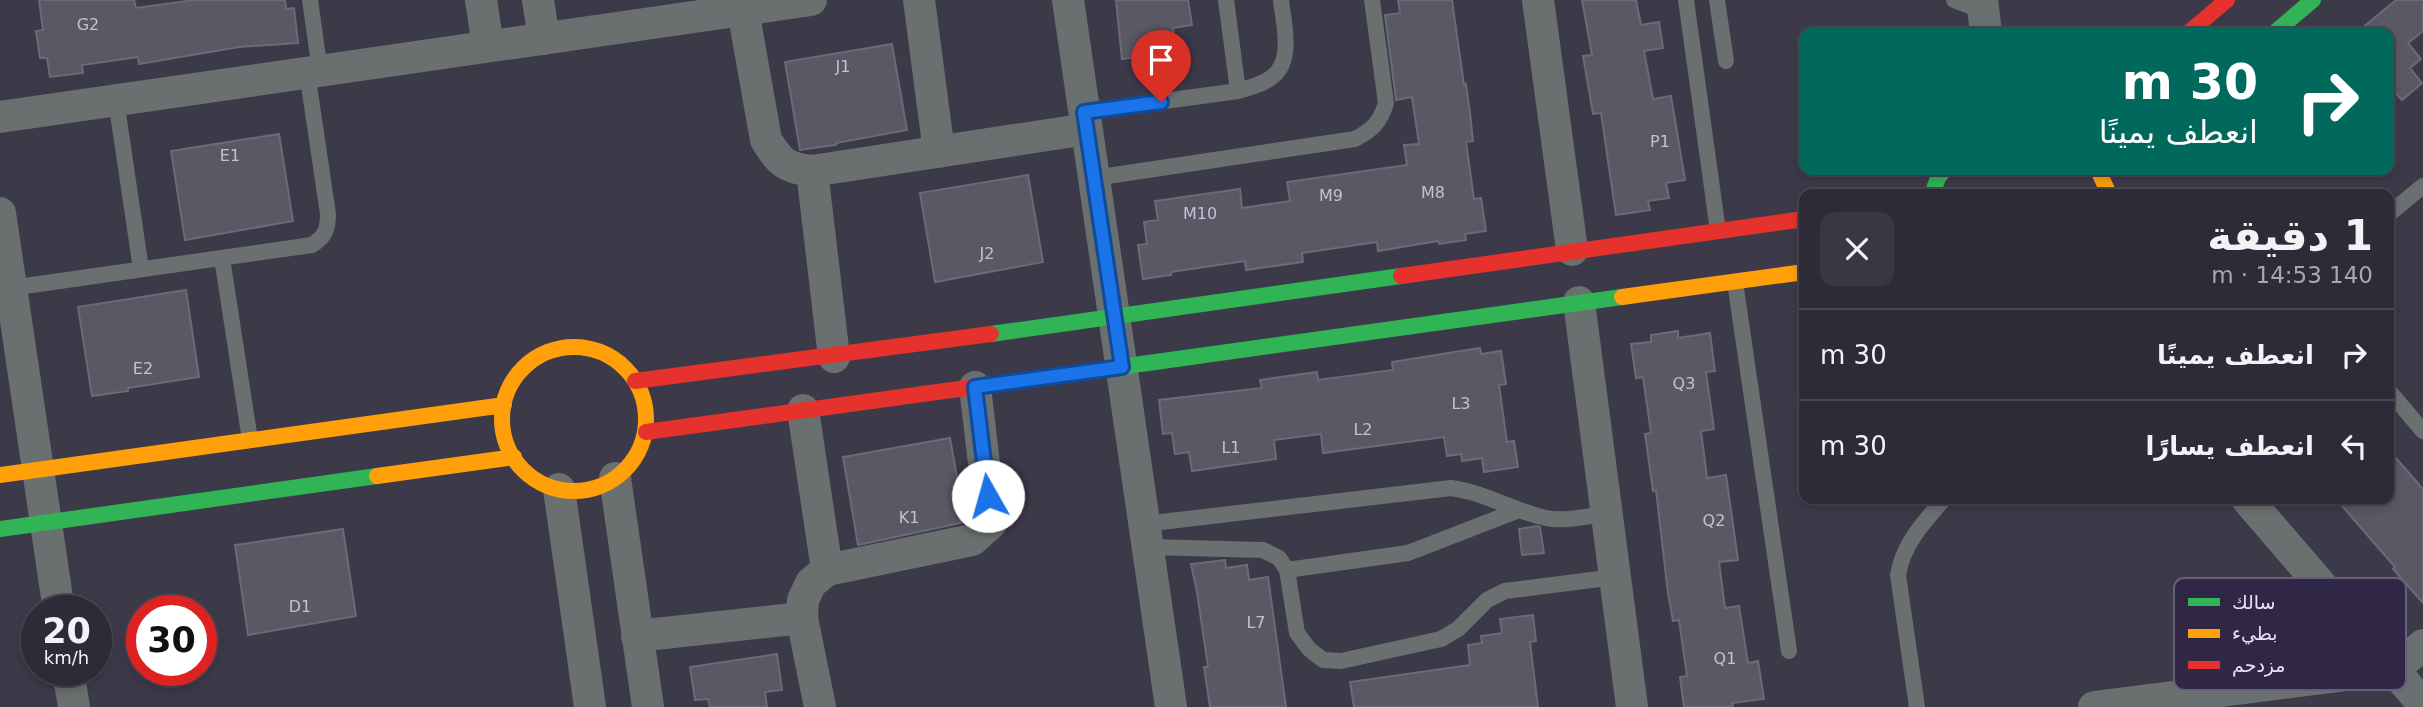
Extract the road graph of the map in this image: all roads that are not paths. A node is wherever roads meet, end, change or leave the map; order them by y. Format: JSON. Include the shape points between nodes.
{"nodes":[{"id":1,"x":310,"y":0,"type":"edge"},
{"id":2,"x":481,"y":0,"type":"edge"},
{"id":3,"x":538,"y":0,"type":"edge"},
{"id":4,"x":811,"y":0,"type":"edge"},
{"id":5,"x":919,"y":0,"type":"edge"},
{"id":6,"x":1068,"y":0,"type":"edge"},
{"id":7,"x":1226,"y":0,"type":"edge"},
{"id":8,"x":1281,"y":0,"type":"edge"},
{"id":9,"x":1372,"y":0,"type":"edge"},
{"id":10,"x":1538,"y":0,"type":"edge"},
{"id":11,"x":1686,"y":0,"type":"edge"},
{"id":12,"x":1717,"y":0,"type":"edge"},
{"id":13,"x":1954,"y":0,"type":"edge"},
{"id":14,"x":2228,"y":0,"type":"edge"},
{"id":15,"x":2314,"y":0,"type":"edge"},
{"id":16,"x":708,"y":7,"type":"edge"},
{"id":17,"x":744,"y":10,"type":"junction"},
{"id":18,"x":1984,"y":15,"type":"edge"},
{"id":19,"x":2194,"y":28,"type":"edge"},
{"id":20,"x":2280,"y":28,"type":"edge"},
{"id":21,"x":544,"y":39,"type":"junction"},
{"id":22,"x":488,"y":46,"type":"junction"},
{"id":23,"x":1726,"y":61,"type":"dead end"},
{"id":24,"x":314,"y":71,"type":"junction"},
{"id":25,"x":1238,"y":91,"type":"junction"},
{"id":26,"x":116,"y":100,"type":"junction"},
{"id":27,"x":0,"y":117,"type":"edge"},
{"id":28,"x":1086,"y":121,"type":"junction"},
{"id":29,"x":939,"y":152,"type":"junction"},
{"id":30,"x":812,"y":171,"type":"junction"},
{"id":31,"x":1094,"y":178,"type":"junction"},
{"id":32,"x":2423,"y":186,"type":"edge"},
{"id":33,"x":2394,"y":210,"type":"edge"},
{"id":34,"x":0,"y":213,"type":"edge"},
{"id":35,"x":1799,"y":220,"type":"edge"},
{"id":36,"x":1718,"y":231,"type":"junction"},
{"id":37,"x":1572,"y":250,"type":"junction"},
{"id":38,"x":222,"y":258,"type":"junction"},
{"id":39,"x":141,"y":269,"type":"junction"},
{"id":40,"x":1799,"y":273,"type":"edge"},
{"id":41,"x":1735,"y":282,"type":"junction"},
{"id":42,"x":11,"y":288,"type":"junction"},
{"id":43,"x":1579,"y":302,"type":"junction"},
{"id":44,"x":1114,"y":316,"type":"junction"},
{"id":45,"x":9,"y":333,"type":"edge"},
{"id":46,"x":834,"y":357,"type":"junction"},
{"id":47,"x":1122,"y":367,"type":"junction"},
{"id":48,"x":635,"y":381,"type":"junction"},
{"id":49,"x":975,"y":387,"type":"junction"},
{"id":50,"x":2394,"y":397,"type":"edge"},
{"id":51,"x":504,"y":405,"type":"junction"},
{"id":52,"x":803,"y":410,"type":"junction"},
{"id":53,"x":2423,"y":431,"type":"edge"},
{"id":54,"x":646,"y":432,"type":"junction"},
{"id":55,"x":250,"y":440,"type":"junction"},
{"id":56,"x":514,"y":457,"type":"junction"},
{"id":57,"x":38,"y":470,"type":"junction"},
{"id":58,"x":0,"y":475,"type":"edge"},
{"id":59,"x":615,"y":478,"type":"junction"},
{"id":60,"x":559,"y":489,"type":"junction"},
{"id":61,"x":1940,"y":504,"type":"edge"},
{"id":62,"x":2251,"y":504,"type":"edge"},
{"id":63,"x":1518,"y":510,"type":"junction"},
{"id":64,"x":1607,"y":514,"type":"junction"},
{"id":65,"x":46,"y":523,"type":"junction"},
{"id":66,"x":0,"y":529,"type":"edge"},
{"id":67,"x":1146,"y":536,"type":"junction"},
{"id":68,"x":827,"y":570,"type":"junction"},
{"id":69,"x":1287,"y":570,"type":"junction"},
{"id":70,"x":1615,"y":577,"type":"junction"},
{"id":71,"x":2315,"y":578,"type":"edge"},
{"id":72,"x":57,"y":595,"type":"edge"},
{"id":73,"x":802,"y":618,"type":"junction"},
{"id":74,"x":637,"y":636,"type":"junction"},
{"id":75,"x":2423,"y":645,"type":"edge"},
{"id":76,"x":1789,"y":651,"type":"dead end"},
{"id":77,"x":2406,"y":659,"type":"edge"},
{"id":78,"x":2406,"y":683,"type":"edge"},
{"id":79,"x":71,"y":686,"type":"edge"},
{"id":80,"x":2228,"y":690,"type":"edge"},
{"id":81,"x":2423,"y":704,"type":"edge"},
{"id":82,"x":2101,"y":706,"type":"edge"},
{"id":83,"x":74,"y":707,"type":"edge"},
{"id":84,"x":590,"y":707,"type":"edge"},
{"id":85,"x":648,"y":707,"type":"edge"},
{"id":86,"x":820,"y":707,"type":"edge"},
{"id":87,"x":1171,"y":707,"type":"edge"},
{"id":88,"x":1632,"y":707,"type":"edge"},
{"id":89,"x":1917,"y":707,"type":"edge"}],
"edges":[{"from":1,"to":24,"type":"lane"},
{"from":2,"to":22,"type":"street"},
{"from":3,"to":21,"type":"street"},
{"from":4,"to":17,"type":"street"},
{"from":5,"to":29,"type":"street"},
{"from":6,"to":28,"type":"street"},
{"from":7,"to":25,"type":"lane"},
{"from":8,"to":25,"type":"lane","via":[[1285,51],[1278,71],[1262,83]]},
{"from":9,"to":31,"type":"lane","via":[[1386,103],[1382,118],[1371,130],[1354,139]]},
{"from":10,"to":37,"type":"street"},
{"from":11,"to":36,"type":"lane"},
{"from":12,"to":23,"type":"lane"},
{"from":13,"to":18,"type":"lane"},
{"from":14,"to":19,"type":"street"},
{"from":15,"to":20,"type":"street"},
{"from":16,"to":17,"type":"street"},
{"from":16,"to":21,"type":"street"},
{"from":17,"to":30,"type":"street","via":[[766,140],[777,158],[792,169]]},
{"from":21,"to":22,"type":"street"},
{"from":22,"to":24,"type":"street"},
{"from":24,"to":26,"type":"street"},
{"from":24,"to":38,"type":"lane","via":[[328,214],[323,238],[312,245]]},
{"from":25,"to":28,"type":"lane"},
{"from":26,"to":27,"type":"street"},
{"from":26,"to":39,"type":"lane"},
{"from":28,"to":29,"type":"street"},
{"from":28,"to":31,"type":"street"},
{"from":29,"to":30,"type":"street"},
{"from":30,"to":46,"type":"street"},
{"from":31,"to":44,"type":"street"},
{"from":32,"to":33,"type":"lane"},
{"from":34,"to":42,"type":"street"},
{"from":35,"to":36,"type":"street"},
{"from":36,"to":37,"type":"street"},
{"from":37,"to":44,"type":"street"},
{"from":38,"to":39,"type":"lane"},
{"from":38,"to":55,"type":"lane"},
{"from":39,"to":42,"type":"lane"},
{"from":40,"to":41,"type":"street"},
{"from":41,"to":43,"type":"street"},
{"from":41,"to":76,"type":"lane"},
{"from":42,"to":45,"type":"street"},
{"from":43,"to":47,"type":"street"},
{"from":43,"to":64,"type":"street"},
{"from":44,"to":46,"type":"street"},
{"from":44,"to":47,"type":"street"},
{"from":45,"to":57,"type":"street"},
{"from":46,"to":48,"type":"street"},
{"from":47,"to":49,"type":"street"},
{"from":47,"to":67,"type":"street"},
{"from":48,"to":51,"type":"street","via":[[608,354],[587,347],[564,347],[540,355],[520,370]]},
{"from":48,"to":54,"type":"street","via":[[646,409]]},
{"from":49,"to":52,"type":"street"},
{"from":49,"to":68,"type":"street","via":[[991,523],[972,540]]},
{"from":50,"to":53,"type":"lane"},
{"from":51,"to":55,"type":"street"},
{"from":51,"to":56,"type":"street","via":[[506,441]]},
{"from":52,"to":54,"type":"street"},
{"from":52,"to":68,"type":"street"},
{"from":54,"to":59,"type":"street","via":[[638,453]]},
{"from":55,"to":57,"type":"street"},
{"from":56,"to":60,"type":"street","via":[[536,480]]},
{"from":56,"to":65,"type":"street"},
{"from":57,"to":58,"type":"street"},
{"from":57,"to":65,"type":"street"},
{"from":59,"to":60,"type":"street","via":[[584,491]]},
{"from":59,"to":74,"type":"street"},
{"from":60,"to":84,"type":"street"},
{"from":61,"to":89,"type":"lane","via":[[1914,534],[1900,559],[1898,575]]},
{"from":62,"to":71,"type":"street"},
{"from":63,"to":64,"type":"lane","via":[[1549,519]]},
{"from":63,"to":67,"type":"lane","via":[[1451,488]]},
{"from":63,"to":69,"type":"lane","via":[[1408,553]]},
{"from":64,"to":70,"type":"street"},
{"from":65,"to":66,"type":"street"},
{"from":65,"to":72,"type":"street"},
{"from":67,"to":69,"type":"lane","via":[[1264,550],[1279,558]]},
{"from":67,"to":87,"type":"street"},
{"from":68,"to":73,"type":"street","via":[[811,583],[803,600]]},
{"from":69,"to":70,"type":"lane","via":[[1297,633],[1323,660],[1341,661],[1441,639],[1487,600],[1505,591]]},
{"from":70,"to":88,"type":"street"},
{"from":73,"to":74,"type":"street"},
{"from":73,"to":86,"type":"street"},
{"from":74,"to":85,"type":"street"},
{"from":75,"to":77,"type":"street"},
{"from":78,"to":81,"type":"street"},
{"from":79,"to":83,"type":"street"},
{"from":80,"to":82,"type":"street"}]}
